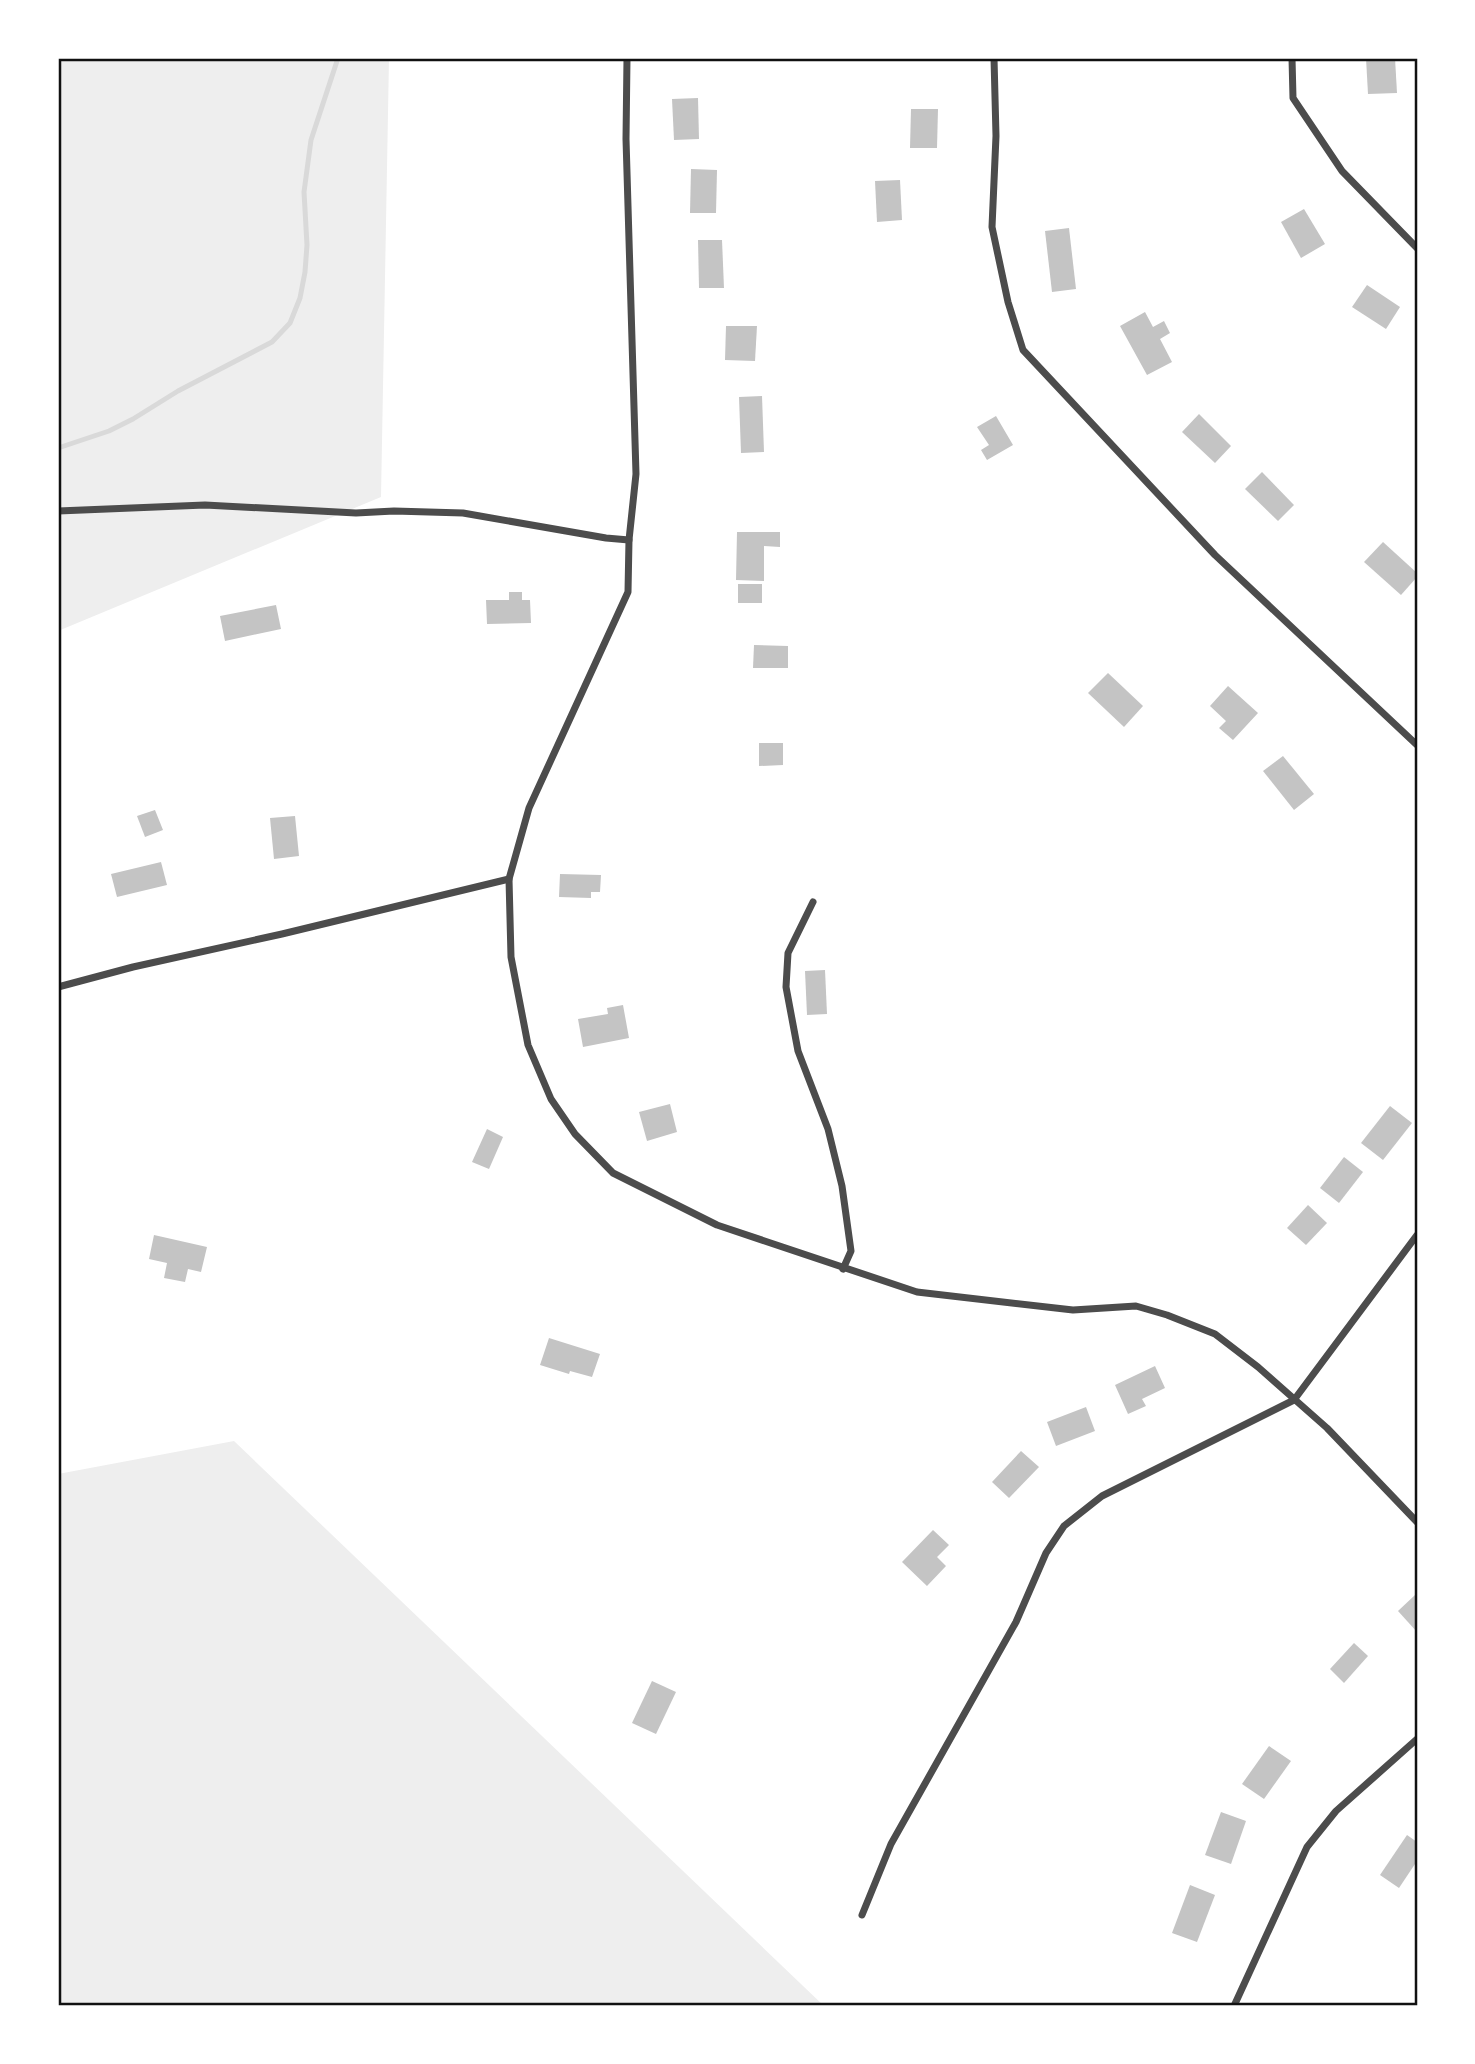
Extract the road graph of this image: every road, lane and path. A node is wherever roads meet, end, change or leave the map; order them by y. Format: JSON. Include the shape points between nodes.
{"nodes":[{"id":1,"x":627,"y":58,"type":"edge"},
{"id":2,"x":994,"y":58,"type":"edge"},
{"id":3,"x":1292,"y":58,"type":"edge"},
{"id":4,"x":1417,"y":248,"type":"edge"},
{"id":5,"x":58,"y":510,"type":"edge"},
{"id":6,"x":629,"y":540,"type":"junction"},
{"id":7,"x":1417,"y":746,"type":"edge"},
{"id":8,"x":509,"y":879,"type":"junction"},
{"id":9,"x":813,"y":902,"type":"dead end"},
{"id":10,"x":58,"y":987,"type":"edge"},
{"id":11,"x":1417,"y":1235,"type":"edge"},
{"id":12,"x":843,"y":1269,"type":"junction"},
{"id":13,"x":1294,"y":1400,"type":"junction"},
{"id":14,"x":1417,"y":1522,"type":"edge"},
{"id":15,"x":1417,"y":1739,"type":"edge"},
{"id":16,"x":862,"y":1915,"type":"dead end"},
{"id":17,"x":1234,"y":2006,"type":"edge"}],
"edges":[{"from":1,"to":6,"type":"street","via":[[636,474]]},
{"from":2,"to":7,"type":"street","via":[[992,227],[1023,350],[1215,555]]},
{"from":3,"to":4,"type":"street","via":[[1293,98],[1342,171]]},
{"from":5,"to":6,"type":"street","via":[[205,505],[450,513]]},
{"from":6,"to":8,"type":"street","via":[[628,592],[529,808]]},
{"from":8,"to":10,"type":"street"},
{"from":8,"to":12,"type":"street","via":[[511,957],[528,1045],[551,1099],[575,1134],[613,1173],[651,1193],[717,1225]]},
{"from":9,"to":12,"type":"street","via":[[788,953],[786,987],[798,1051],[828,1129],[842,1186],[851,1251]]},
{"from":11,"to":13,"type":"street"},
{"from":12,"to":13,"type":"street","via":[[917,1292],[1073,1310],[1136,1306],[1215,1335]]},
{"from":13,"to":14,"type":"street"},
{"from":13,"to":16,"type":"street","via":[[1102,1496],[1064,1526],[1046,1553],[1016,1622],[891,1844]]},
{"from":15,"to":17,"type":"street","via":[[1336,1811],[1307,1847]]}]}
